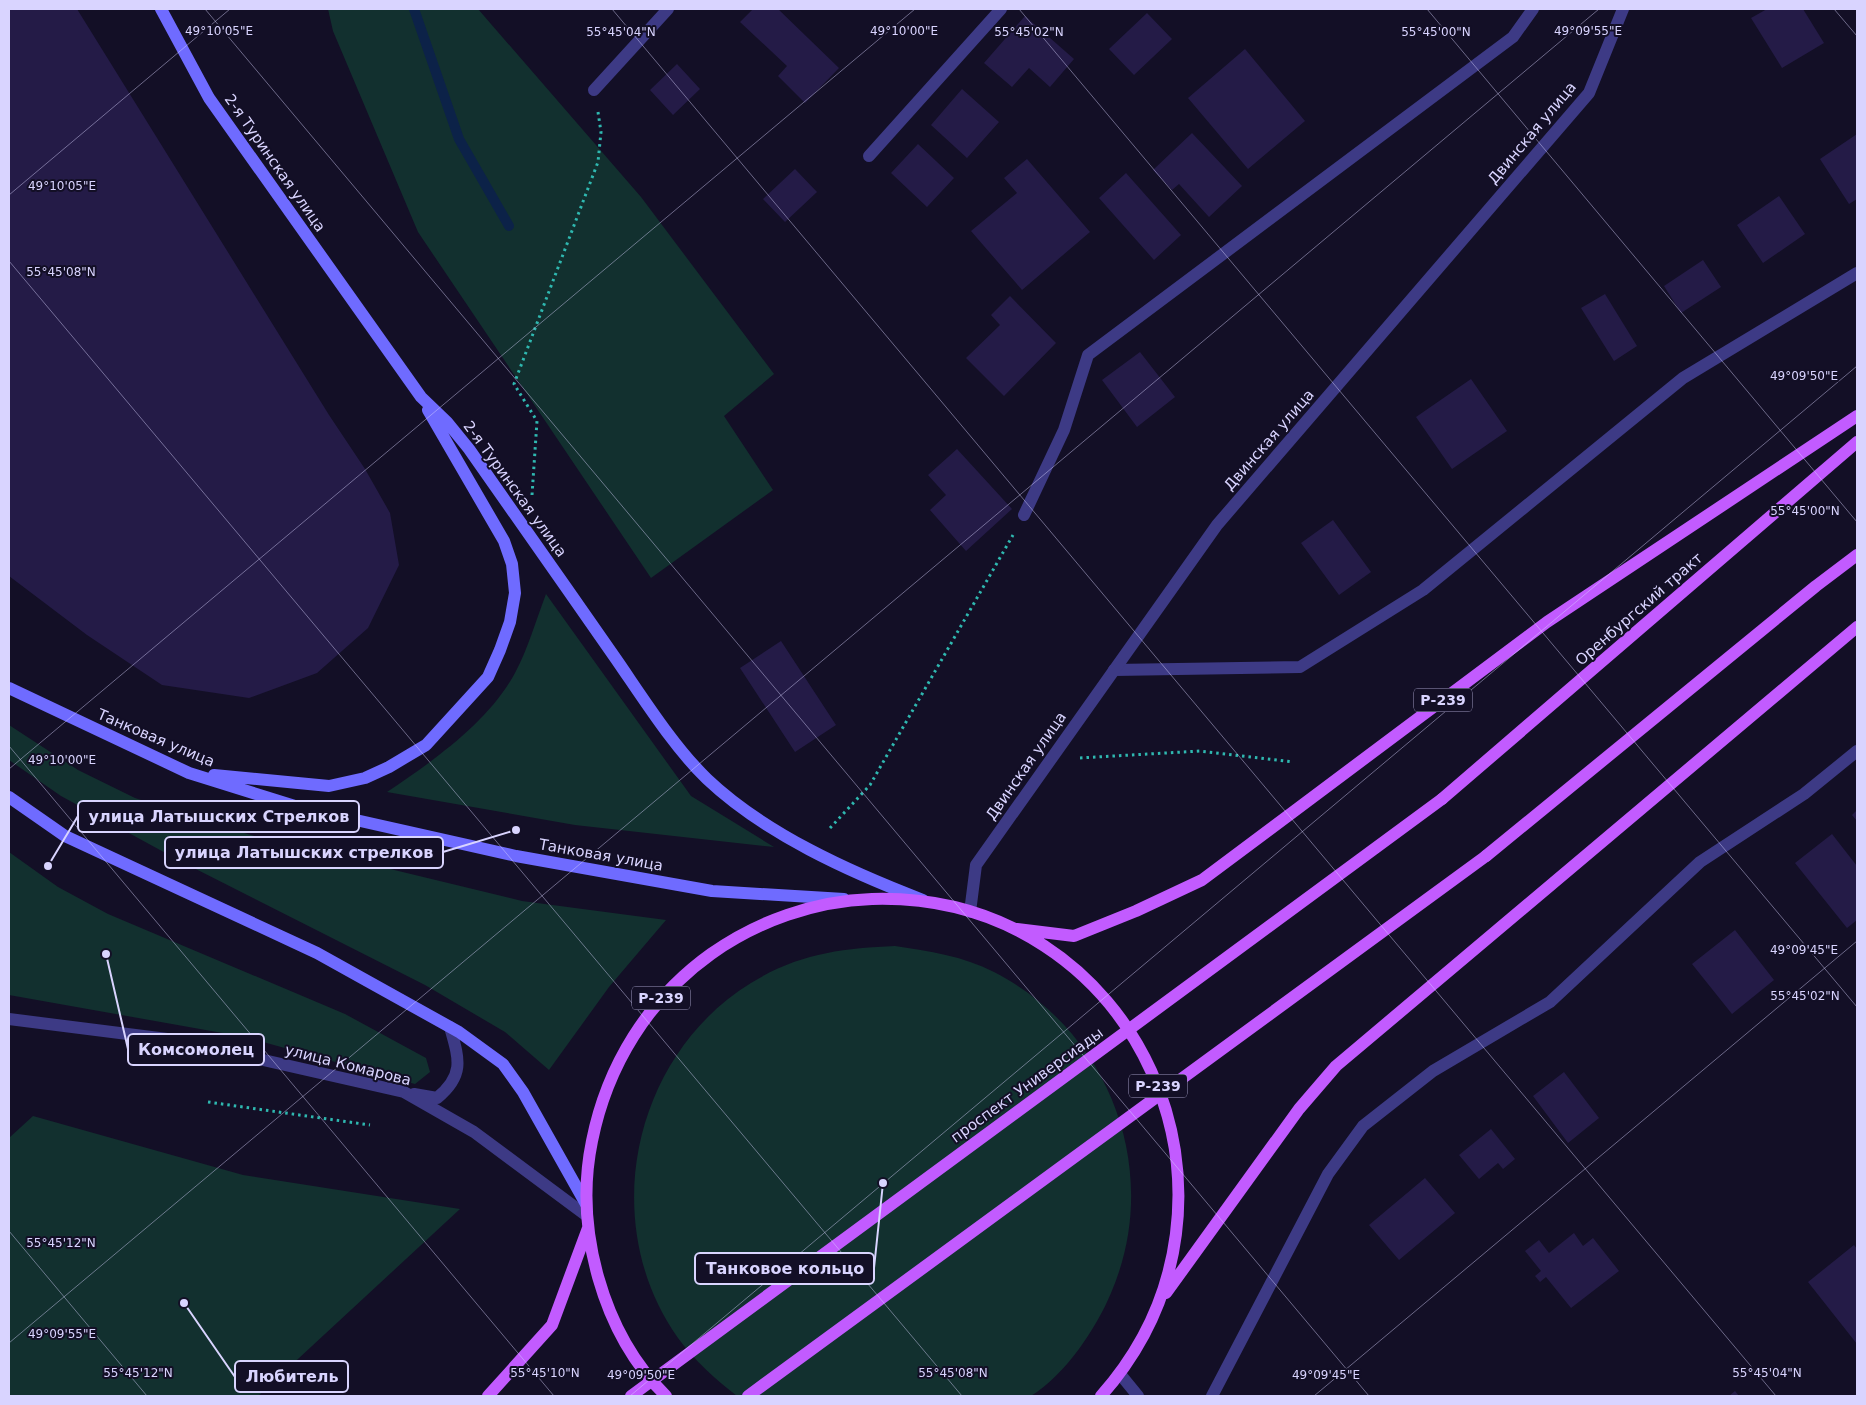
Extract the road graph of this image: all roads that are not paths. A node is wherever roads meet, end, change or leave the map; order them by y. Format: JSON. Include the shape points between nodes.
{"nodes":[{"id":1,"x":161,"y":9,"type":"edge"},
{"id":2,"x":668,"y":9,"type":"edge"},
{"id":3,"x":1001,"y":9,"type":"edge"},
{"id":4,"x":1533,"y":9,"type":"edge"},
{"id":5,"x":1623,"y":9,"type":"edge"},
{"id":6,"x":594,"y":90,"type":"road end"},
{"id":7,"x":869,"y":156,"type":"dead end"},
{"id":8,"x":1857,"y":273,"type":"edge"},
{"id":9,"x":421,"y":397,"type":"junction"},
{"id":10,"x":1857,"y":416,"type":"edge"},
{"id":11,"x":1857,"y":442,"type":"edge"},
{"id":12,"x":1024,"y":515,"type":"road end"},
{"id":13,"x":1857,"y":555,"type":"edge"},
{"id":14,"x":1857,"y":627,"type":"edge"},
{"id":15,"x":1114,"y":670,"type":"junction"},
{"id":16,"x":9,"y":688,"type":"edge"},
{"id":17,"x":1857,"y":751,"type":"edge"},
{"id":18,"x":189,"y":773,"type":"junction"},
{"id":19,"x":9,"y":797,"type":"edge"},
{"id":20,"x":1442,"y":800,"type":"joint"},
{"id":21,"x":856,"y":900,"type":"junction"},
{"id":22,"x":923,"y":900,"type":"junction"},
{"id":23,"x":970,"y":912,"type":"junction"},
{"id":24,"x":1012,"y":929,"type":"junction"},
{"id":25,"x":9,"y":1019,"type":"edge"},
{"id":26,"x":450,"y":1027,"type":"junction"},
{"id":27,"x":404,"y":1092,"type":"junction"},
{"id":28,"x":588,"y":1215,"type":"junction"},
{"id":29,"x":1160,"y":1301,"type":"junction"},
{"id":30,"x":1120,"y":1374,"type":"junction"},
{"id":31,"x":488,"y":1396,"type":"edge"},
{"id":32,"x":631,"y":1396,"type":"edge"},
{"id":33,"x":665,"y":1396,"type":"edge"},
{"id":34,"x":748,"y":1396,"type":"edge"},
{"id":35,"x":1101,"y":1396,"type":"edge"},
{"id":36,"x":1138,"y":1396,"type":"edge"},
{"id":37,"x":1212,"y":1396,"type":"edge"}],
"edges":[{"from":1,"to":9,"type":"street","name":"2-я Туринская улица","via":[[209,98]]},
{"from":2,"to":6,"type":"street"},
{"from":3,"to":7,"type":"street"},
{"from":4,"to":12,"type":"street","via":[[1513,37],[1088,355],[1064,430]]},
{"from":5,"to":15,"type":"street","name":"Двинская улица","via":[[1589,93],[1217,524]]},
{"from":8,"to":15,"type":"street","via":[[1683,378],[1423,590],[1300,667]]},
{"from":9,"to":18,"type":"street","via":[[504,541],[512,564],[515,593],[510,622],[488,676],[426,745],[365,778],[329,786]]},
{"from":9,"to":22,"type":"street","name":"2-я Туринская улица","via":[[469,448],[661,722],[707,778],[730,799],[839,866]]},
{"from":10,"to":24,"type":"main road","number":"Р-239","via":[[1548,622],[1202,880],[1074,936]]},
{"from":11,"to":20,"type":"main road","name":"Оренбургский тракт"},
{"from":13,"to":34,"type":"main road","bridge":true,"via":[[1486,856]]},
{"from":14,"to":29,"type":"main road","number":"Р-239","via":[[1336,1066],[1299,1109]]},
{"from":15,"to":23,"type":"street","name":"Двинская улица","via":[[976,865]]},
{"from":16,"to":18,"type":"street","name":"Танковая улица"},
{"from":17,"to":37,"type":"street","via":[[1804,794],[1700,862],[1550,1002],[1433,1071],[1363,1126],[1328,1174]]},
{"from":18,"to":21,"type":"street","name":"Танковая улица","via":[[298,808],[516,856],[712,891]]},
{"from":19,"to":26,"type":"street","via":[[65,836],[317,953]]},
{"from":20,"to":32,"type":"main road","name":"проспект Универсиады","bridge":true},
{"from":21,"to":22,"type":"main road","number":"Р-239"},
{"from":21,"to":28,"type":"main road","number":"Р-239","via":[[812,907],[761,925],[730,941],[693,967],[661,998],[634,1034],[609,1082],[597,1115],[588,1160]]},
{"from":22,"to":23,"type":"main road","number":"Р-239"},
{"from":23,"to":24,"type":"main road","number":"Р-239"},
{"from":24,"to":29,"type":"main road","number":"Р-239","via":[[1050,950],[1085,978],[1109,1004],[1139,1047],[1159,1086],[1172,1128],[1179,1180],[1179,1215],[1173,1259]]},
{"from":25,"to":27,"type":"street","name":"улица Комарова","via":[[175,1040]]},
{"from":26,"to":27,"type":"street","via":[[458,1055],[454,1081],[437,1098]]},
{"from":26,"to":28,"type":"street","via":[[503,1064],[523,1092]]},
{"from":27,"to":28,"type":"street","name":"улица Комарова","via":[[474,1132]]},
{"from":28,"to":31,"type":"main road","via":[[552,1325]]},
{"from":28,"to":33,"type":"main road","number":"Р-239","via":[[592,1253],[606,1300],[627,1345]]},
{"from":29,"to":30,"type":"main road","number":"Р-239","via":[[1143,1339]]},
{"from":30,"to":35,"type":"main road","number":"Р-239"},
{"from":30,"to":36,"type":"street"}]}
